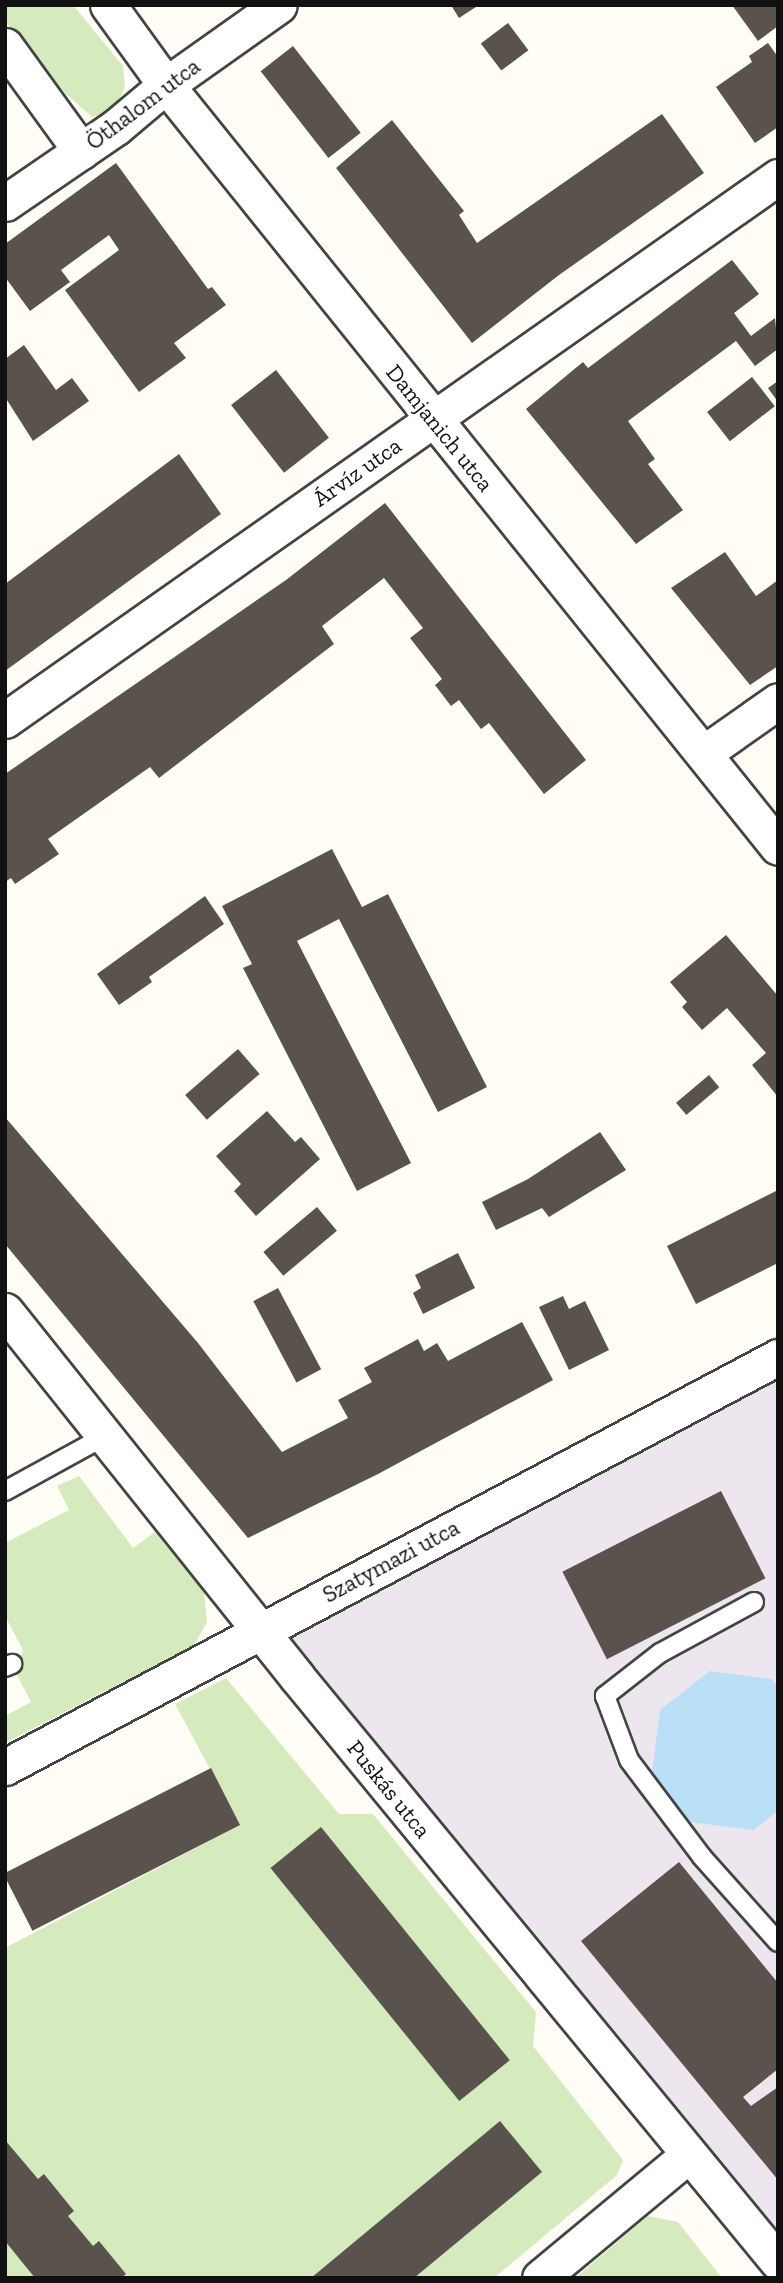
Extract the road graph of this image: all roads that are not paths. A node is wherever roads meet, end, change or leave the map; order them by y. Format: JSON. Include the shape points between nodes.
{"nodes":[{"id":1,"x":108,"y":5,"type":"edge"},
{"id":2,"x":279,"y":5,"type":"edge"},
{"id":3,"x":5,"y":46,"type":"edge"},
{"id":4,"x":166,"y":85,"type":"junction"},
{"id":5,"x":81,"y":151,"type":"junction"},
{"id":6,"x":778,"y":177,"type":"edge"},
{"id":7,"x":5,"y":202,"type":"edge"},
{"id":8,"x":432,"y":418,"type":"junction"},
{"id":9,"x":778,"y":701,"type":"edge"},
{"id":10,"x":5,"y":720,"type":"edge"},
{"id":11,"x":704,"y":753,"type":"junction"},
{"id":12,"x":778,"y":847,"type":"edge"},
{"id":13,"x":5,"y":1311,"type":"edge"},
{"id":14,"x":778,"y":1357,"type":"edge"},
{"id":15,"x":107,"y":1436,"type":"junction"},
{"id":16,"x":6,"y":1490,"type":"edge"},
{"id":17,"x":754,"y":1602,"type":"dead end"},
{"id":18,"x":260,"y":1631,"type":"junction"},
{"id":19,"x":5,"y":1767,"type":"edge"},
{"id":20,"x":778,"y":1942,"type":"edge"},
{"id":21,"x":688,"y":2155,"type":"junction"},
{"id":22,"x":778,"y":2262,"type":"edge"},
{"id":23,"x":540,"y":2278,"type":"edge"}],
"edges":[{"from":1,"to":4,"type":"street","name":"Damjanich utca"},
{"from":2,"to":4,"type":"street","name":"Öthalom utca"},
{"from":3,"to":5,"type":"street"},
{"from":4,"to":5,"type":"street","name":"Öthalom utca"},
{"from":4,"to":8,"type":"street","name":"Damjanich utca"},
{"from":5,"to":7,"type":"street","name":"Öthalom utca"},
{"from":6,"to":8,"type":"street","name":"Árvíz utca"},
{"from":8,"to":10,"type":"street","name":"Árvíz utca"},
{"from":8,"to":11,"type":"street","name":"Damjanich utca"},
{"from":9,"to":11,"type":"street"},
{"from":11,"to":12,"type":"street","name":"Damjanich utca"},
{"from":13,"to":15,"type":"street","name":"Puskás utca"},
{"from":14,"to":18,"type":"street","name":"Szatymazi utca"},
{"from":15,"to":16,"type":"lane"},
{"from":15,"to":18,"type":"street","name":"Puskás utca"},
{"from":17,"to":20,"type":"lane","via":[[660,1653],[605,1696],[629,1760],[702,1857]]},
{"from":18,"to":19,"type":"street","name":"Szatymazi utca"},
{"from":18,"to":21,"type":"street","name":"Puskás utca"},
{"from":21,"to":22,"type":"street","name":"Puskás utca"},
{"from":21,"to":23,"type":"street"}]}
